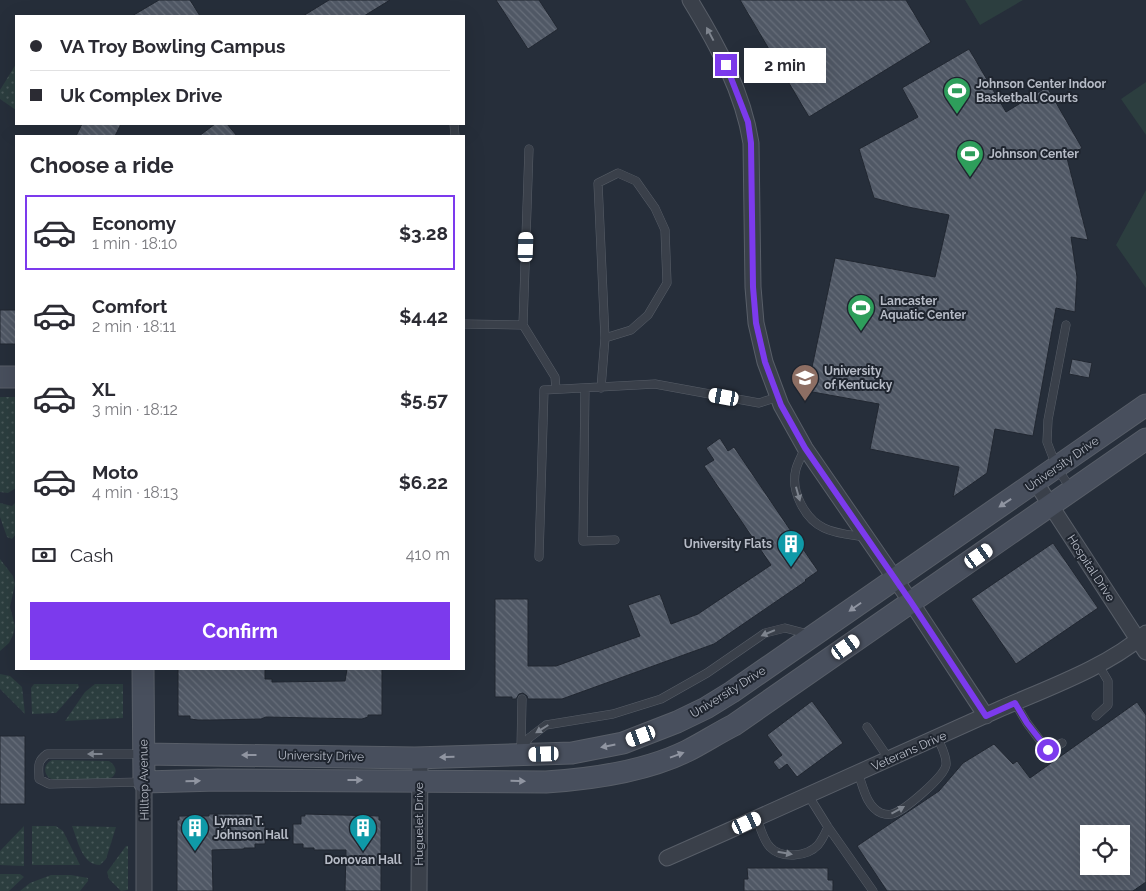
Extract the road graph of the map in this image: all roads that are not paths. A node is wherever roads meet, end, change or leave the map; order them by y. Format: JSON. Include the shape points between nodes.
{"nodes":[{"id":1,"x":690,"y":0,"type":"edge"},
{"id":2,"x":529,"y":149,"type":"dead end"},
{"id":3,"x":465,"y":324,"type":"edge"},
{"id":4,"x":523,"y":325,"type":"junction"},
{"id":5,"x":1066,"y":325,"type":"dead end"},
{"id":6,"x":605,"y":338,"type":"junction"},
{"id":7,"x":0,"y":377,"type":"edge"},
{"id":8,"x":15,"y":378,"type":"edge"},
{"id":9,"x":585,"y":388,"type":"junction"},
{"id":10,"x":601,"y":388,"type":"junction"},
{"id":11,"x":556,"y":390,"type":"junction"},
{"id":12,"x":778,"y":397,"type":"junction"},
{"id":13,"x":1146,"y":405,"type":"edge"},
{"id":14,"x":1146,"y":439,"type":"edge"},
{"id":15,"x":805,"y":448,"type":"junction"},
{"id":16,"x":1057,"y":468,"type":"junction"},
{"id":17,"x":1036,"y":483,"type":"junction"},
{"id":18,"x":1072,"y":490,"type":"junction"},
{"id":19,"x":1051,"y":505,"type":"junction"},
{"id":20,"x":866,"y":538,"type":"junction"},
{"id":21,"x":614,"y":540,"type":"dead end"},
{"id":22,"x":539,"y":557,"type":"dead end"},
{"id":23,"x":895,"y":579,"type":"junction"},
{"id":24,"x":911,"y":602,"type":"junction"},
{"id":25,"x":815,"y":634,"type":"junction"},
{"id":26,"x":1143,"y":642,"type":"edge"},
{"id":27,"x":1098,"y":664,"type":"junction"},
{"id":28,"x":143,"y":670,"type":"edge"},
{"id":29,"x":522,"y":698,"type":"dead end"},
{"id":30,"x":1015,"y":703,"type":"junction"},
{"id":31,"x":986,"y":716,"type":"junction"},
{"id":32,"x":1096,"y":716,"type":"dead end"},
{"id":33,"x":867,"y":727,"type":"dead end"},
{"id":34,"x":938,"y":738,"type":"junction"},
{"id":35,"x":1062,"y":744,"type":"dead end"},
{"id":36,"x":521,"y":752,"type":"junction"},
{"id":37,"x":144,"y":754,"type":"junction"},
{"id":38,"x":420,"y":758,"type":"junction"},
{"id":39,"x":889,"y":759,"type":"junction"},
{"id":40,"x":858,"y":773,"type":"junction"},
{"id":41,"x":419,"y":780,"type":"junction"},
{"id":42,"x":144,"y":782,"type":"junction"},
{"id":43,"x":808,"y":795,"type":"junction"},
{"id":44,"x":758,"y":818,"type":"junction"},
{"id":45,"x":828,"y":827,"type":"junction"},
{"id":46,"x":666,"y":858,"type":"dead end"},
{"id":47,"x":144,"y":891,"type":"edge"},
{"id":48,"x":419,"y":891,"type":"edge"},
{"id":49,"x":873,"y":891,"type":"edge"}],
"edges":[{"from":12,"to":1,"type":"street","one_way":true,"via":[[756,323],[748,122],[720,52]]},
{"from":2,"to":4,"type":"lane"},
{"from":3,"to":4,"type":"lane"},
{"from":4,"to":11,"type":"lane","via":[[555,377]]},
{"from":5,"to":16,"type":"lane","via":[[1048,420],[1047,442]]},
{"from":6,"to":6,"type":"lane","via":[[631,330],[648,315],[667,283],[665,230],[655,208],[636,181],[618,173],[598,183]]},
{"from":6,"to":10,"type":"lane"},
{"from":7,"to":8,"type":"street"},
{"from":9,"to":10,"type":"lane"},
{"from":9,"to":11,"type":"lane"},
{"from":9,"to":21,"type":"lane","via":[[583,541]]},
{"from":10,"to":12,"type":"lane","via":[[655,384],[759,403]]},
{"from":11,"to":22,"type":"lane","via":[[544,390]]},
{"from":12,"to":15,"type":"street"},
{"from":13,"to":16,"type":"street","name":"University Drive"},
{"from":14,"to":18,"type":"street","name":"University Drive"},
{"from":15,"to":20,"type":"street"},
{"from":15,"to":20,"type":"lane","one_way":true,"via":[[795,482],[798,498],[807,515],[824,528]]},
{"from":16,"to":17,"type":"street","name":"University Drive"},
{"from":16,"to":18,"type":"lane"},
{"from":17,"to":19,"type":"street","name":"Hospital Drive"},
{"from":17,"to":23,"type":"street","name":"University Drive","one_way":true},
{"from":18,"to":19,"type":"street","name":"University Drive"},
{"from":19,"to":24,"type":"street","name":"University Drive"},
{"from":19,"to":26,"type":"street","name":"Hospital Drive"},
{"from":20,"to":23,"type":"street"},
{"from":23,"to":24,"type":"street"},
{"from":23,"to":25,"type":"street","name":"University Drive","one_way":true},
{"from":24,"to":31,"type":"street"},
{"from":41,"to":24,"type":"street","name":"University Drive","one_way":true,"via":[[578,780],[657,762],[686,751],[734,724]]},
{"from":25,"to":36,"type":"street","name":"University Drive","one_way":true,"via":[[732,692],[677,722],[623,743],[572,753]]},
{"from":25,"to":36,"type":"lane","one_way":true,"via":[[785,628],[766,633],[661,699],[613,714],[546,725],[529,738]]},
{"from":26,"to":27,"type":"street","name":"Veterans Drive"},
{"from":27,"to":30,"type":"street","name":"Veterans Drive"},
{"from":27,"to":32,"type":"lane","via":[[1108,681],[1108,705]]},
{"from":28,"to":37,"type":"street","name":"Hilltop Avenue"},
{"from":29,"to":36,"type":"lane"},
{"from":30,"to":31,"type":"street","name":"Veterans Drive"},
{"from":30,"to":35,"type":"lane","via":[[1048,750]]},
{"from":31,"to":34,"type":"street","name":"Veterans Drive"},
{"from":33,"to":39,"type":"lane"},
{"from":34,"to":39,"type":"street","name":"Veterans Drive"},
{"from":40,"to":34,"type":"lane","one_way":true,"via":[[874,808],[882,814],[895,813],[944,770],[945,758]]},
{"from":36,"to":38,"type":"street","name":"University Drive","one_way":true},
{"from":38,"to":37,"type":"street","name":"University Drive","one_way":true},
{"from":37,"to":42,"type":"street","name":"Hilltop Avenue"},
{"from":37,"to":42,"type":"lane","one_way":true,"via":[[47,754],[38,764],[40,779],[49,784]]},
{"from":38,"to":41,"type":"street","name":"Huguelet Drive"},
{"from":39,"to":40,"type":"street","name":"Veterans Drive"},
{"from":40,"to":43,"type":"street","name":"Veterans Drive"},
{"from":42,"to":41,"type":"street","name":"University Drive","one_way":true},
{"from":41,"to":48,"type":"street","name":"Huguelet Drive"},
{"from":42,"to":47,"type":"street","name":"Hilltop Avenue"},
{"from":43,"to":44,"type":"street","name":"Veterans Drive"},
{"from":43,"to":45,"type":"lane"},
{"from":44,"to":45,"type":"lane","one_way":true,"via":[[769,846],[786,854],[800,854],[813,849]]},
{"from":44,"to":46,"type":"street","name":"Veterans Drive"},
{"from":45,"to":49,"type":"lane"}]}
